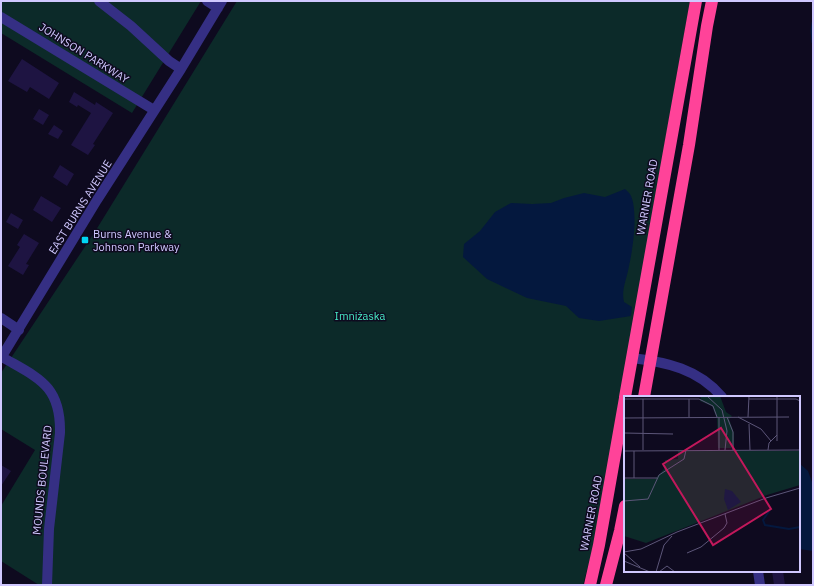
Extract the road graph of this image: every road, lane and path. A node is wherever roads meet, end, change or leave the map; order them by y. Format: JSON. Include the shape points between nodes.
{"nodes":[{"id":1,"x":99,"y":1,"type":"edge"},
{"id":2,"x":207,"y":1,"type":"edge"},
{"id":3,"x":696,"y":1,"type":"edge"},
{"id":4,"x":712,"y":1,"type":"edge"},
{"id":5,"x":220,"y":4,"type":"edge"},
{"id":6,"x":1,"y":17,"type":"edge"},
{"id":7,"x":181,"y":69,"type":"junction"},
{"id":8,"x":154,"y":110,"type":"junction"},
{"id":9,"x":1,"y":318,"type":"edge"},
{"id":10,"x":19,"y":330,"type":"junction"},
{"id":11,"x":2,"y":358,"type":"edge"},
{"id":12,"x":632,"y":358,"type":"junction"},
{"id":13,"x":651,"y":360,"type":"junction"},
{"id":14,"x":625,"y":396,"type":"edge"},
{"id":15,"x":644,"y":396,"type":"edge"},
{"id":16,"x":721,"y":396,"type":"edge"},
{"id":17,"x":624,"y":403,"type":"edge"},
{"id":18,"x":624,"y":510,"type":"edge"},
{"id":19,"x":758,"y":572,"type":"edge"},
{"id":20,"x":47,"y":585,"type":"edge"},
{"id":21,"x":590,"y":585,"type":"edge"},
{"id":22,"x":606,"y":585,"type":"edge"},
{"id":23,"x":760,"y":585,"type":"edge"}],
"edges":[{"from":1,"to":7,"type":"street"},
{"from":2,"to":5,"type":"street"},
{"from":3,"to":12,"type":"highway","name":"WARNER ROAD"},
{"from":4,"to":13,"type":"highway","via":[[687,161]]},
{"from":5,"to":7,"type":"street","name":"EAST BURNS AVENUE"},
{"from":6,"to":8,"type":"street","name":"JOHNSON PARKWAY"},
{"from":7,"to":8,"type":"street","name":"EAST BURNS AVENUE"},
{"from":8,"to":10,"type":"street","name":"EAST BURNS AVENUE"},
{"from":9,"to":10,"type":"street"},
{"from":10,"to":11,"type":"street","name":"EAST BURNS AVENUE"},
{"from":11,"to":20,"type":"street","name":"MOUNDS BOULEVARD","via":[[47,386],[58,404],[60,433],[48,529]]},
{"from":12,"to":13,"type":"street"},
{"from":12,"to":14,"type":"highway","name":"WARNER ROAD"},
{"from":13,"to":15,"type":"highway"},
{"from":13,"to":16,"type":"street","via":[[687,370],[714,388]]},
{"from":17,"to":21,"type":"highway","name":"WARNER ROAD"},
{"from":18,"to":22,"type":"highway"},
{"from":19,"to":23,"type":"street"}]}
